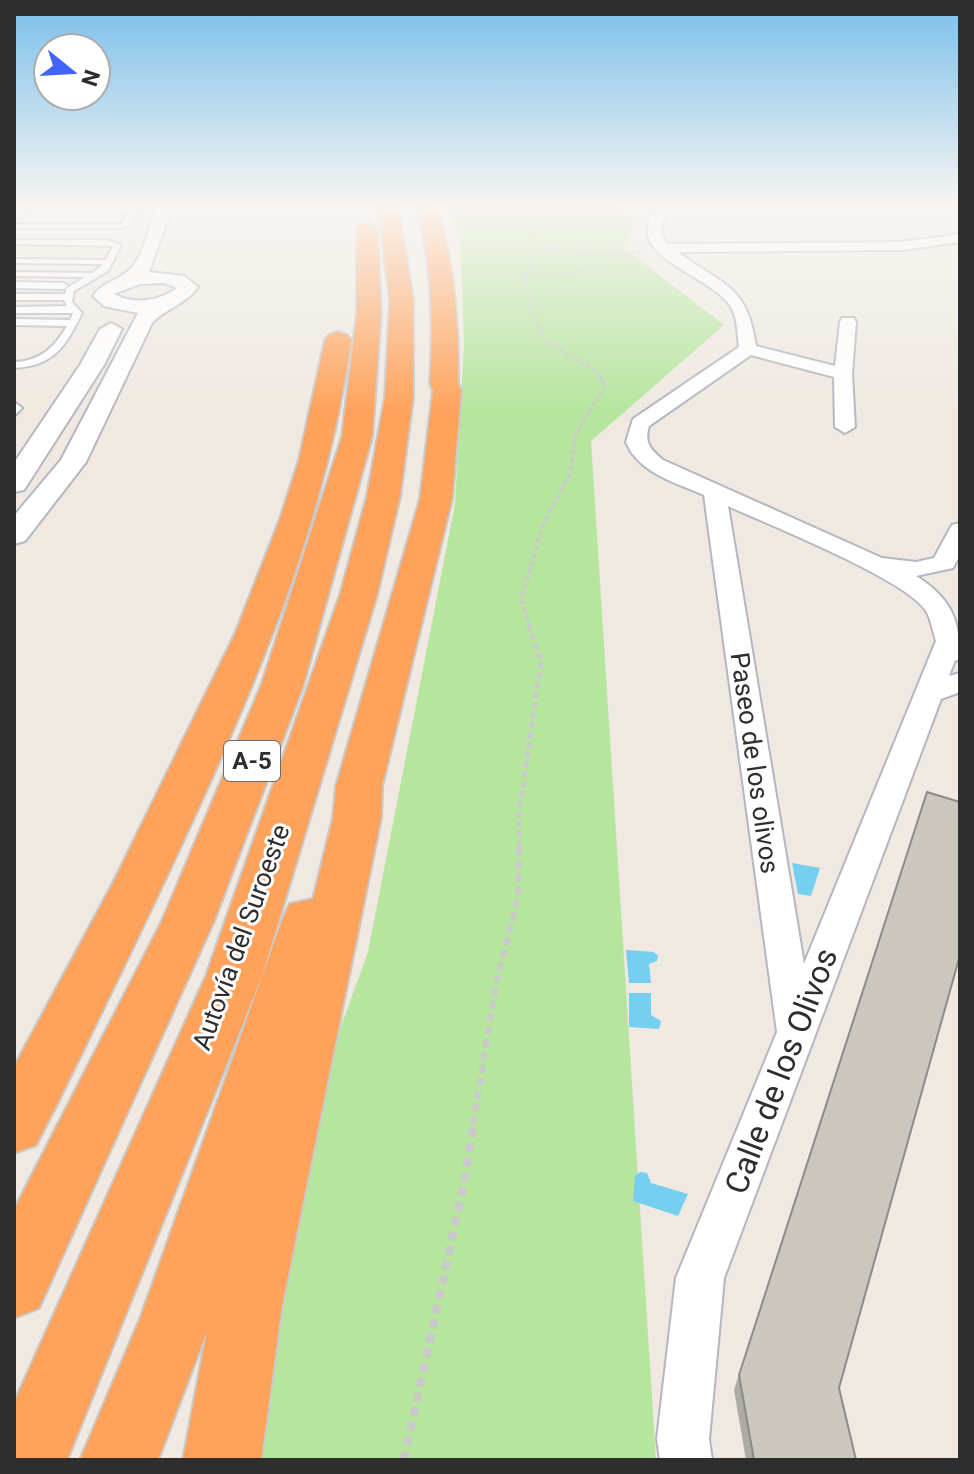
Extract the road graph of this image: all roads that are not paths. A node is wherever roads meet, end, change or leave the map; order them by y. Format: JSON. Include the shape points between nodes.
{"nodes":[{"id":1,"x":14,"y":274,"type":"edge"},
{"id":2,"x":135,"y":274,"type":"edge"},
{"id":3,"x":154,"y":274,"type":"edge"},
{"id":4,"x":174,"y":274,"type":"edge"},
{"id":5,"x":346,"y":274,"type":"edge"},
{"id":6,"x":369,"y":274,"type":"edge"},
{"id":7,"x":398,"y":274,"type":"edge"},
{"id":8,"x":442,"y":274,"type":"edge"},
{"id":9,"x":695,"y":274,"type":"edge"},
{"id":10,"x":96,"y":276,"type":"joint"},
{"id":11,"x":128,"y":280,"type":"junction"},
{"id":12,"x":14,"y":285,"type":"edge"},
{"id":13,"x":75,"y":286,"type":"junction"},
{"id":14,"x":14,"y":297,"type":"edge"},
{"id":15,"x":67,"y":297,"type":"junction"},
{"id":16,"x":159,"y":303,"type":"junction"},
{"id":17,"x":123,"y":305,"type":"junction"},
{"id":18,"x":74,"y":309,"type":"junction"},
{"id":19,"x":14,"y":310,"type":"edge"},
{"id":20,"x":14,"y":322,"type":"edge"},
{"id":21,"x":848,"y":322,"type":"dead end"},
{"id":22,"x":73,"y":323,"type":"junction"},
{"id":23,"x":748,"y":349,"type":"junction"},
{"id":24,"x":14,"y":365,"type":"edge"},
{"id":25,"x":843,"y":374,"type":"junction"},
{"id":26,"x":444,"y":383,"type":"junction"},
{"id":27,"x":14,"y":405,"type":"edge"},
{"id":28,"x":14,"y":413,"type":"edge"},
{"id":29,"x":845,"y":427,"type":"dead end"},
{"id":30,"x":14,"y":484,"type":"edge"},
{"id":31,"x":715,"y":493,"type":"junction"},
{"id":32,"x":960,"y":530,"type":"edge"},
{"id":33,"x":14,"y":535,"type":"edge"},
{"id":34,"x":873,"y":563,"type":"junction"},
{"id":35,"x":944,"y":563,"type":"junction"},
{"id":36,"x":949,"y":634,"type":"edge"},
{"id":37,"x":944,"y":688,"type":"edge"},
{"id":38,"x":359,"y":786,"type":"junction"},
{"id":39,"x":120,"y":923,"type":"junction"},
{"id":40,"x":234,"y":976,"type":"junction"},
{"id":41,"x":796,"y":1033,"type":"junction"},
{"id":42,"x":14,"y":1062,"type":"edge"},
{"id":43,"x":14,"y":1125,"type":"edge"},
{"id":44,"x":14,"y":1283,"type":"edge"},
{"id":45,"x":28,"y":1460,"type":"edge"},
{"id":46,"x":119,"y":1460,"type":"edge"},
{"id":47,"x":222,"y":1460,"type":"edge"},
{"id":48,"x":686,"y":1460,"type":"edge"}],
"edges":[{"from":1,"to":10,"type":"lane"},
{"from":2,"to":11,"type":"street"},
{"from":3,"to":11,"type":"street"},
{"from":4,"to":16,"type":"street","via":[[185,283],[186,292]]},
{"from":5,"to":39,"type":"highway","via":[[322,438],[287,550],[235,682]]},
{"from":6,"to":44,"type":"highway","name":"Autovía del Suroeste","number":"A-5","via":[[357,437],[282,686],[188,921]]},
{"from":7,"to":40,"type":"highway","name":"Autovía del Suroeste","number":"A-5","via":[[400,392],[382,509]]},
{"from":8,"to":26,"type":"highway"},
{"from":9,"to":23,"type":"street","via":[[728,292],[740,307]]},
{"from":10,"to":13,"type":"lane"},
{"from":11,"to":17,"type":"street","via":[[109,287],[103,296]]},
{"from":12,"to":13,"type":"lane"},
{"from":13,"to":15,"type":"lane"},
{"from":14,"to":15,"type":"lane"},
{"from":15,"to":18,"type":"lane"},
{"from":16,"to":17,"type":"street"},
{"from":16,"to":33,"type":"street","via":[[142,321],[73,462]]},
{"from":17,"to":30,"type":"street","via":[[92,365]]},
{"from":18,"to":19,"type":"lane"},
{"from":18,"to":22,"type":"lane","via":[[78,313]]},
{"from":20,"to":22,"type":"lane"},
{"from":21,"to":25,"type":"street"},
{"from":22,"to":24,"type":"lane","via":[[49,358]]},
{"from":23,"to":25,"type":"street"},
{"from":23,"to":31,"type":"street","via":[[640,423],[634,437],[639,451],[655,465]]},
{"from":25,"to":29,"type":"street"},
{"from":26,"to":38,"type":"highway","via":[[436,499]]},
{"from":26,"to":40,"type":"highway","via":[[423,480],[342,732],[280,902]]},
{"from":27,"to":28,"type":"lane"},
{"from":31,"to":34,"type":"street"},
{"from":31,"to":41,"type":"street","name":"Paseo de los olivos"},
{"from":32,"to":35,"type":"street","name":"Calle de los Olivos"},
{"from":34,"to":35,"type":"street","via":[[916,569]]},
{"from":34,"to":36,"type":"street","via":[[911,584]]},
{"from":35,"to":36,"type":"street","name":"Calle de los Olivos"},
{"from":36,"to":37,"type":"street","name":"Calle de los Olivos"},
{"from":37,"to":41,"type":"street","name":"Calle de los Olivos"},
{"from":38,"to":46,"type":"highway","via":[[342,817],[174,1324]]},
{"from":38,"to":47,"type":"highway","via":[[357,818],[247,1305]]},
{"from":39,"to":42,"type":"highway","via":[[56,989]]},
{"from":39,"to":43,"type":"highway"},
{"from":40,"to":45,"type":"highway","name":"Autovía del Suroeste","number":"A-5"},
{"from":41,"to":48,"type":"street","name":"Calle de los Olivos","via":[[700,1278],[683,1439]]}]}
